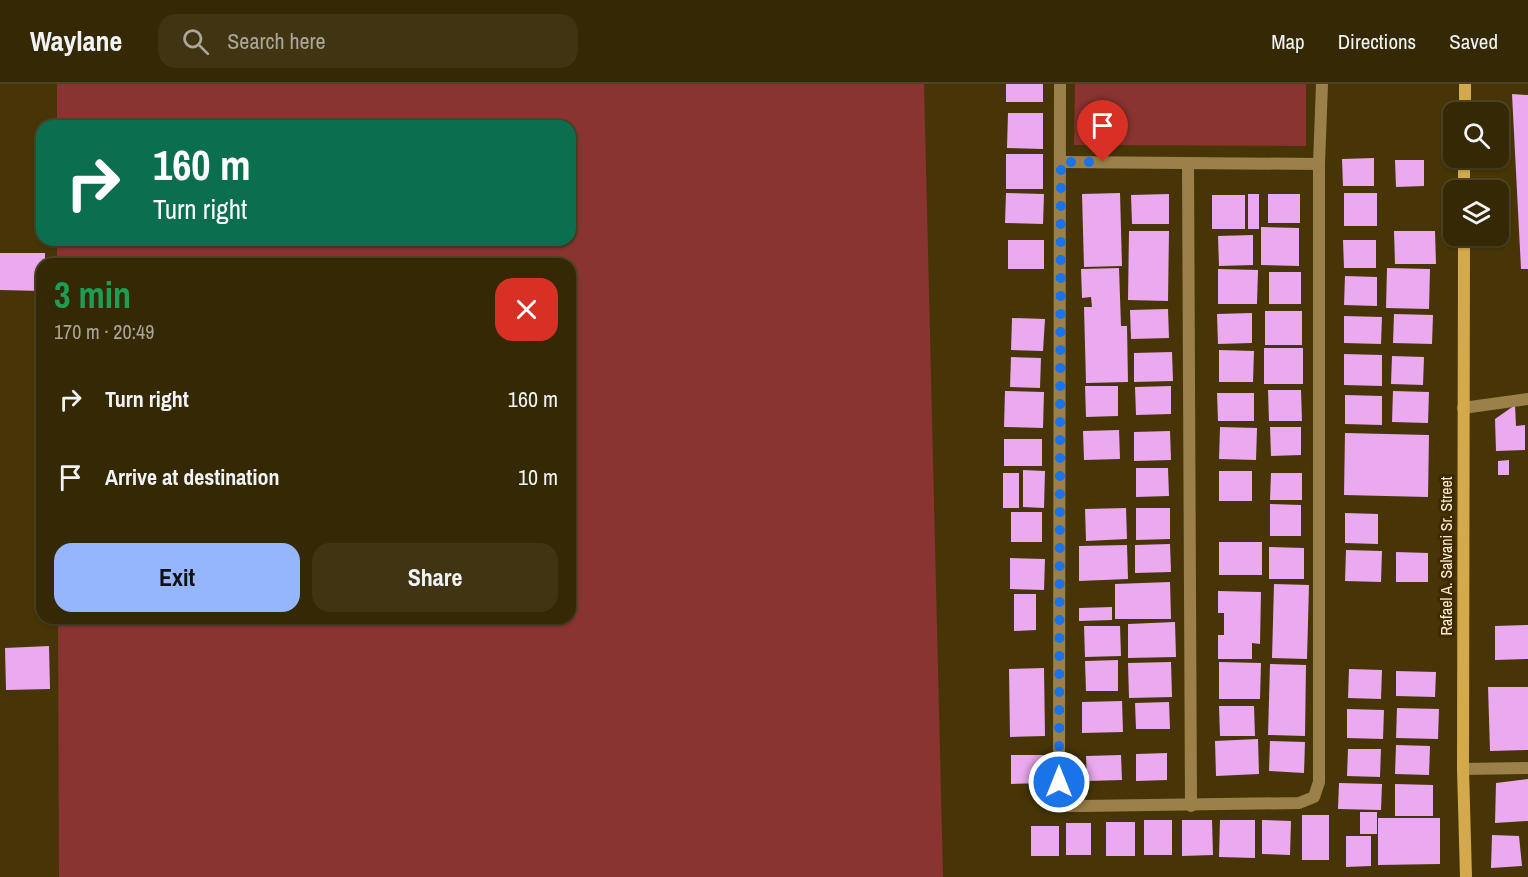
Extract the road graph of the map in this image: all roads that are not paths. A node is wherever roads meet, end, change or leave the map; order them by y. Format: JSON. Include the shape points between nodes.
{"nodes":[{"id":1,"x":1060,"y":84,"type":"edge"},
{"id":2,"x":1322,"y":84,"type":"edge"},
{"id":3,"x":1465,"y":84,"type":"edge"},
{"id":4,"x":1465,"y":102,"type":"edge"},
{"id":5,"x":1061,"y":162,"type":"junction"},
{"id":6,"x":1188,"y":164,"type":"junction"},
{"id":7,"x":1319,"y":164,"type":"junction"},
{"id":8,"x":1464,"y":246,"type":"edge"},
{"id":9,"x":1528,"y":399,"type":"edge"},
{"id":10,"x":1463,"y":408,"type":"junction"},
{"id":11,"x":1528,"y":768,"type":"edge"},
{"id":12,"x":1463,"y":769,"type":"junction"},
{"id":13,"x":1191,"y":806,"type":"junction"},
{"id":14,"x":1466,"y":877,"type":"edge"}],
"edges":[{"from":1,"to":5,"type":"street"},
{"from":2,"to":7,"type":"street"},
{"from":3,"to":4,"type":"street"},
{"from":5,"to":6,"type":"street"},
{"from":5,"to":13,"type":"street","via":[[1061,797],[1069,806],[1081,807]]},
{"from":6,"to":7,"type":"street"},
{"from":6,"to":13,"type":"street"},
{"from":7,"to":13,"type":"street","via":[[1319,782],[1314,797],[1299,803]]},
{"from":8,"to":10,"type":"street","name":"Rafael A. Salvani Sr. Street"},
{"from":9,"to":10,"type":"street"},
{"from":10,"to":12,"type":"street","name":"Rafael A. Salvani Sr. Street"},
{"from":11,"to":12,"type":"street"},
{"from":12,"to":14,"type":"street","name":"Rafael A. Salvani Sr. Street"}]}
